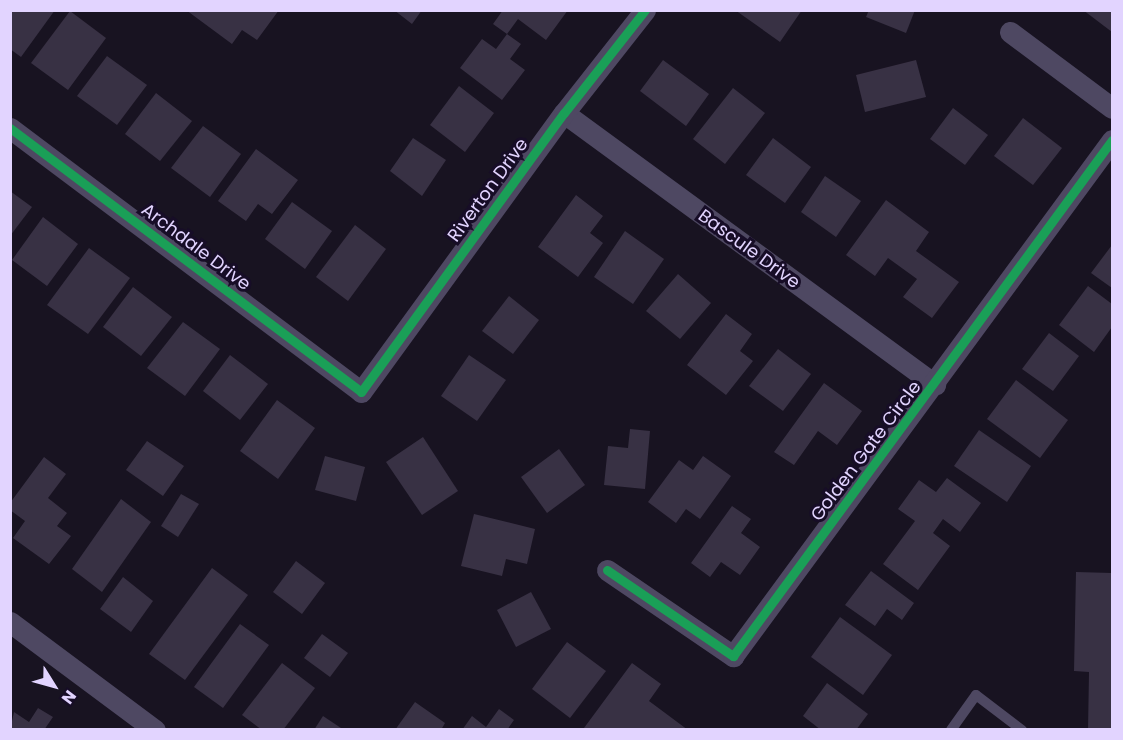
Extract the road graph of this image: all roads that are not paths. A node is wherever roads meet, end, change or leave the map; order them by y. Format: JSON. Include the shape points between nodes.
{"nodes":[{"id":1,"x":645,"y":10,"type":"edge"},
{"id":2,"x":1010,"y":32,"type":"dead end"},
{"id":3,"x":1113,"y":108,"type":"edge"},
{"id":4,"x":564,"y":113,"type":"junction"},
{"id":5,"x":10,"y":128,"type":"edge"},
{"id":6,"x":1113,"y":140,"type":"edge"},
{"id":7,"x":935,"y":385,"type":"junction"},
{"id":8,"x":361,"y":392,"type":"joint"},
{"id":9,"x":607,"y":570,"type":"dead end"},
{"id":10,"x":10,"y":622,"type":"edge"},
{"id":11,"x":155,"y":729,"type":"edge"},
{"id":12,"x":951,"y":729,"type":"edge"},
{"id":13,"x":1023,"y":729,"type":"edge"}],
"edges":[{"from":1,"to":4,"type":"street","name":"Riverton Drive"},
{"from":2,"to":3,"type":"street"},
{"from":4,"to":7,"type":"street","name":"Bascule Drive"},
{"from":4,"to":8,"type":"street","name":"Riverton Drive"},
{"from":5,"to":8,"type":"street","name":"Archdale Drive"},
{"from":6,"to":7,"type":"street","name":"Golden Gate Circle"},
{"from":7,"to":9,"type":"street","name":"Golden Gate Circle","via":[[733,656]]},
{"from":10,"to":11,"type":"street"},
{"from":12,"to":13,"type":"lane","via":[[976,695]]}]}
